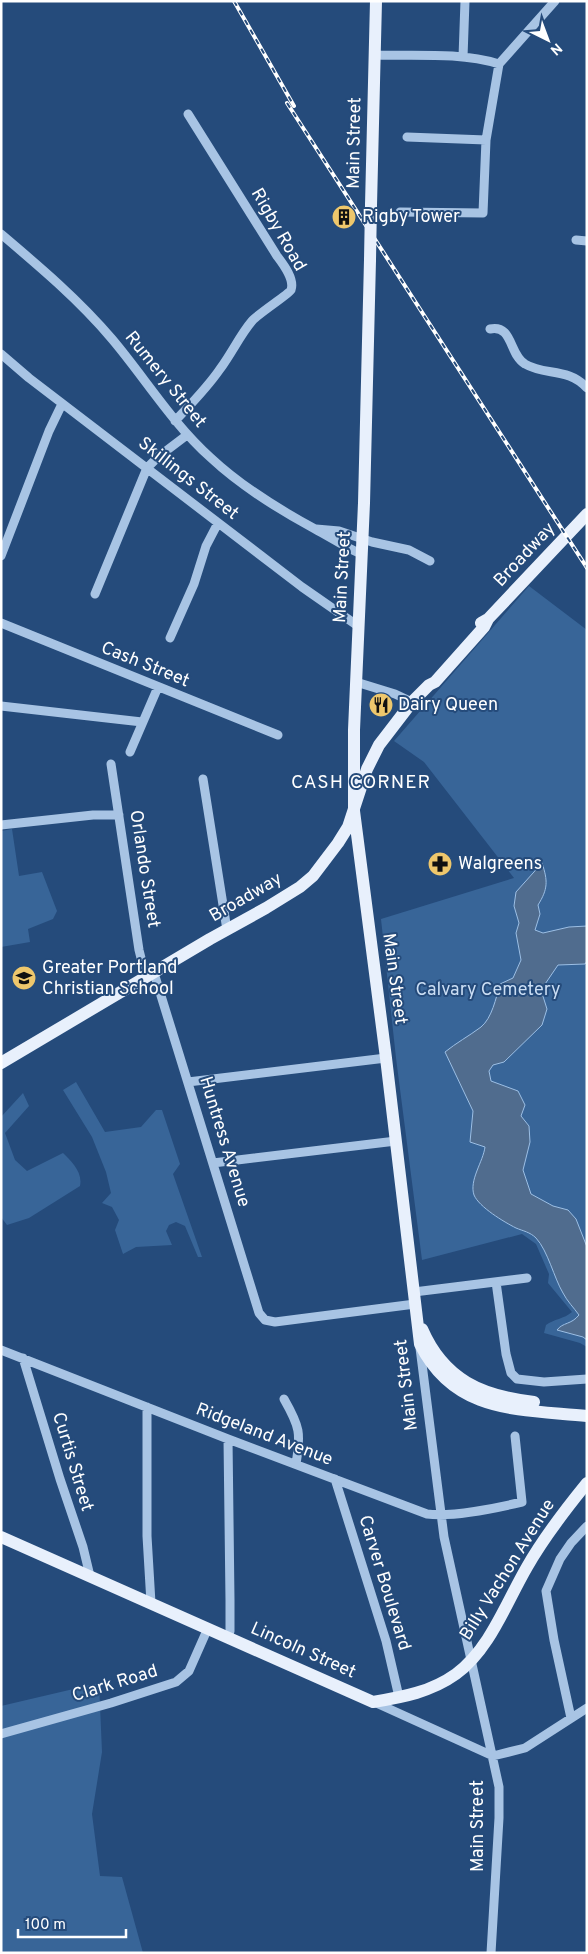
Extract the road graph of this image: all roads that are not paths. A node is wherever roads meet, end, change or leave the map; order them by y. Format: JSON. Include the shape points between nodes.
{"nodes":[{"id":1,"x":376,"y":1,"type":"edge"},
{"id":2,"x":464,"y":1,"type":"edge"},
{"id":3,"x":554,"y":1,"type":"edge"},
{"id":4,"x":374,"y":55,"type":"junction"},
{"id":5,"x":463,"y":57,"type":"junction"},
{"id":6,"x":499,"y":64,"type":"junction"},
{"id":7,"x":188,"y":114,"type":"dead end"},
{"id":8,"x":407,"y":137,"type":"dead end"},
{"id":9,"x":486,"y":140,"type":"junction"},
{"id":10,"x":400,"y":212,"type":"dead end"},
{"id":11,"x":1,"y":234,"type":"edge"},
{"id":12,"x":576,"y":240,"type":"dead end"},
{"id":13,"x":587,"y":240,"type":"edge"},
{"id":14,"x":490,"y":330,"type":"dead end"},
{"id":15,"x":1,"y":354,"type":"edge"},
{"id":16,"x":587,"y":388,"type":"edge"},
{"id":17,"x":62,"y":404,"type":"junction"},
{"id":18,"x":176,"y":422,"type":"junction"},
{"id":19,"x":187,"y":435,"type":"junction"},
{"id":20,"x":147,"y":468,"type":"junction"},
{"id":21,"x":587,"y":514,"type":"edge"},
{"id":22,"x":218,"y":523,"type":"junction"},
{"id":23,"x":316,"y":529,"type":"junction"},
{"id":24,"x":362,"y":538,"type":"junction"},
{"id":25,"x":361,"y":554,"type":"junction"},
{"id":26,"x":1,"y":556,"type":"edge"},
{"id":27,"x":430,"y":561,"type":"dead end"},
{"id":28,"x":95,"y":594,"type":"dead end"},
{"id":29,"x":1,"y":623,"type":"edge"},
{"id":30,"x":358,"y":626,"type":"junction"},
{"id":31,"x":170,"y":638,"type":"dead end"},
{"id":32,"x":356,"y":682,"type":"junction"},
{"id":33,"x":158,"y":688,"type":"junction"},
{"id":34,"x":412,"y":702,"type":"junction"},
{"id":35,"x":1,"y":706,"type":"edge"},
{"id":36,"x":142,"y":722,"type":"junction"},
{"id":37,"x":278,"y":734,"type":"dead end"},
{"id":38,"x":130,"y":752,"type":"dead end"},
{"id":39,"x":111,"y":764,"type":"dead end"},
{"id":40,"x":202,"y":779,"type":"dead end"},
{"id":41,"x":354,"y":811,"type":"junction"},
{"id":42,"x":119,"y":815,"type":"junction"},
{"id":43,"x":1,"y":825,"type":"edge"},
{"id":44,"x":227,"y":930,"type":"junction"},
{"id":45,"x":150,"y":975,"type":"junction"},
{"id":46,"x":386,"y":1058,"type":"junction"},
{"id":47,"x":1,"y":1063,"type":"edge"},
{"id":48,"x":188,"y":1082,"type":"junction"},
{"id":49,"x":396,"y":1141,"type":"junction"},
{"id":50,"x":213,"y":1162,"type":"junction"},
{"id":51,"x":527,"y":1278,"type":"dead end"},
{"id":52,"x":496,"y":1282,"type":"junction"},
{"id":53,"x":415,"y":1303,"type":"junction"},
{"id":54,"x":420,"y":1344,"type":"junction"},
{"id":55,"x":1,"y":1350,"type":"edge"},
{"id":56,"x":23,"y":1358,"type":"junction"},
{"id":57,"x":587,"y":1379,"type":"edge"},
{"id":58,"x":284,"y":1399,"type":"dead end"},
{"id":59,"x":147,"y":1407,"type":"junction"},
{"id":60,"x":587,"y":1408,"type":"edge"},
{"id":61,"x":587,"y":1416,"type":"edge"},
{"id":62,"x":515,"y":1436,"type":"dead end"},
{"id":63,"x":228,"y":1439,"type":"junction"},
{"id":64,"x":296,"y":1464,"type":"junction"},
{"id":65,"x":335,"y":1480,"type":"junction"},
{"id":66,"x":587,"y":1483,"type":"edge"},
{"id":67,"x":441,"y":1514,"type":"junction"},
{"id":68,"x":587,"y":1526,"type":"edge"},
{"id":69,"x":1,"y":1537,"type":"edge"},
{"id":70,"x":90,"y":1576,"type":"junction"},
{"id":71,"x":151,"y":1603,"type":"junction"},
{"id":72,"x":208,"y":1628,"type":"junction"},
{"id":73,"x":228,"y":1637,"type":"junction"},
{"id":74,"x":472,"y":1660,"type":"junction"},
{"id":75,"x":399,"y":1697,"type":"junction"},
{"id":76,"x":373,"y":1702,"type":"junction"},
{"id":77,"x":587,"y":1708,"type":"edge"},
{"id":78,"x":571,"y":1718,"type":"junction"},
{"id":79,"x":1,"y":1734,"type":"edge"},
{"id":80,"x":492,"y":1756,"type":"junction"},
{"id":81,"x":491,"y":1953,"type":"edge"}],
"edges":[{"from":1,"to":4,"type":"main road","name":"Main Street"},
{"from":2,"to":5,"type":"street"},
{"from":3,"to":6,"type":"street"},
{"from":4,"to":5,"type":"street"},
{"from":4,"to":24,"type":"main road","name":"Main Street","bridge":true},
{"from":5,"to":6,"type":"street"},
{"from":6,"to":9,"type":"street"},
{"from":7,"to":18,"type":"street","name":"Rigby Road","via":[[292,284],[287,295],[252,321],[220,369]]},
{"from":8,"to":9,"type":"street"},
{"from":9,"to":10,"type":"street","via":[[483,213]]},
{"from":11,"to":18,"type":"street","name":"Rumery Street","via":[[94,320]]},
{"from":12,"to":13,"type":"street"},
{"from":14,"to":16,"type":"street","via":[[502,330],[508,336],[523,364],[570,376]]},
{"from":15,"to":17,"type":"street","name":"Skillings Street"},
{"from":17,"to":20,"type":"street","name":"Skillings Street"},
{"from":17,"to":26,"type":"street"},
{"from":18,"to":19,"type":"street","name":"Rumery Street"},
{"from":19,"to":20,"type":"street"},
{"from":19,"to":23,"type":"street","name":"Rumery Street","via":[[264,500]]},
{"from":20,"to":22,"type":"street","name":"Skillings Street"},
{"from":20,"to":28,"type":"street"},
{"from":21,"to":34,"type":"main road","name":"Broadway","via":[[488,618],[484,627],[435,682]]},
{"from":22,"to":30,"type":"street","name":"Skillings Street"},
{"from":22,"to":31,"type":"street"},
{"from":23,"to":24,"type":"street","name":"Rumery Street","via":[[339,530]]},
{"from":23,"to":25,"type":"street","name":"Rumery Street"},
{"from":24,"to":25,"type":"main road","name":"Main Street"},
{"from":24,"to":27,"type":"street","name":"Rumery Street","via":[[409,550]]},
{"from":25,"to":30,"type":"main road","name":"Main Street"},
{"from":29,"to":33,"type":"street","name":"Cash Street"},
{"from":30,"to":32,"type":"main road","name":"Main Street"},
{"from":32,"to":34,"type":"street"},
{"from":32,"to":41,"type":"main road","name":"Main Street"},
{"from":33,"to":36,"type":"street"},
{"from":33,"to":37,"type":"street","name":"Cash Street"},
{"from":34,"to":41,"type":"main road","name":"Broadway","via":[[372,757]]},
{"from":35,"to":36,"type":"street"},
{"from":36,"to":38,"type":"street"},
{"from":39,"to":42,"type":"street","name":"Orlando Street"},
{"from":40,"to":44,"type":"street"},
{"from":41,"to":44,"type":"main road","name":"Broadway","via":[[342,838],[313,876]]},
{"from":41,"to":46,"type":"main road","name":"Main Street"},
{"from":42,"to":43,"type":"street"},
{"from":42,"to":45,"type":"street","name":"Orlando Street","via":[[139,950]]},
{"from":44,"to":45,"type":"main road","name":"Broadway"},
{"from":45,"to":47,"type":"main road","name":"Broadway"},
{"from":45,"to":48,"type":"street","name":"Huntress Avenue"},
{"from":46,"to":48,"type":"street"},
{"from":46,"to":49,"type":"main road","name":"Main Street"},
{"from":48,"to":50,"type":"street","name":"Huntress Avenue"},
{"from":49,"to":50,"type":"street"},
{"from":49,"to":53,"type":"main road","name":"Main Street"},
{"from":50,"to":53,"type":"street","name":"Huntress Avenue","via":[[259,1313],[265,1320],[275,1322]]},
{"from":51,"to":52,"type":"street"},
{"from":52,"to":53,"type":"street"},
{"from":52,"to":57,"type":"street","via":[[506,1360],[511,1373],[517,1379],[544,1382]]},
{"from":53,"to":54,"type":"main road","name":"Main Street"},
{"from":53,"to":60,"type":"main road","via":[[424,1334],[435,1353],[449,1369],[473,1387],[508,1398]]},
{"from":54,"to":61,"type":"main road","via":[[441,1375],[476,1400],[510,1408]]},
{"from":54,"to":67,"type":"street","name":"Main Street"},
{"from":55,"to":56,"type":"street","name":"Ridgeland Avenue"},
{"from":56,"to":59,"type":"street","name":"Ridgeland Avenue"},
{"from":56,"to":70,"type":"street","name":"Curtis Street"},
{"from":58,"to":64,"type":"street","via":[[299,1429]]},
{"from":59,"to":63,"type":"street","name":"Ridgeland Avenue"},
{"from":59,"to":71,"type":"street","via":[[147,1536]]},
{"from":62,"to":67,"type":"street","name":"Ridgeland Avenue","via":[[522,1502]]},
{"from":63,"to":64,"type":"street","name":"Ridgeland Avenue"},
{"from":63,"to":73,"type":"street"},
{"from":64,"to":65,"type":"street","name":"Ridgeland Avenue"},
{"from":65,"to":67,"type":"street","name":"Ridgeland Avenue","via":[[427,1514]]},
{"from":65,"to":75,"type":"street","name":"Carver Boulevard","via":[[386,1641]]},
{"from":66,"to":74,"type":"main road","name":"Billy Vachon Avenue","via":[[527,1566],[488,1638]]},
{"from":67,"to":74,"type":"street","name":"Main Street"},
{"from":68,"to":78,"type":"street","via":[[560,1559],[546,1590]]},
{"from":69,"to":70,"type":"main road","name":"Lincoln Street"},
{"from":70,"to":71,"type":"main road","name":"Lincoln Street"},
{"from":71,"to":72,"type":"main road","name":"Lincoln Street"},
{"from":72,"to":73,"type":"main road","name":"Lincoln Street"},
{"from":72,"to":79,"type":"street","name":"Clark Road","via":[[189,1671],[176,1682]]},
{"from":73,"to":76,"type":"main road","name":"Lincoln Street"},
{"from":74,"to":75,"type":"main road","name":"Billy Vachon Avenue","via":[[432,1688]]},
{"from":74,"to":80,"type":"street","name":"Main Street"},
{"from":75,"to":76,"type":"main road","name":"Billy Vachon Avenue"},
{"from":76,"to":80,"type":"street","name":"Lincoln Street"},
{"from":77,"to":78,"type":"street"},
{"from":78,"to":80,"type":"street","via":[[525,1748]]},
{"from":80,"to":81,"type":"street","name":"Main Street","via":[[500,1798]]}]}
